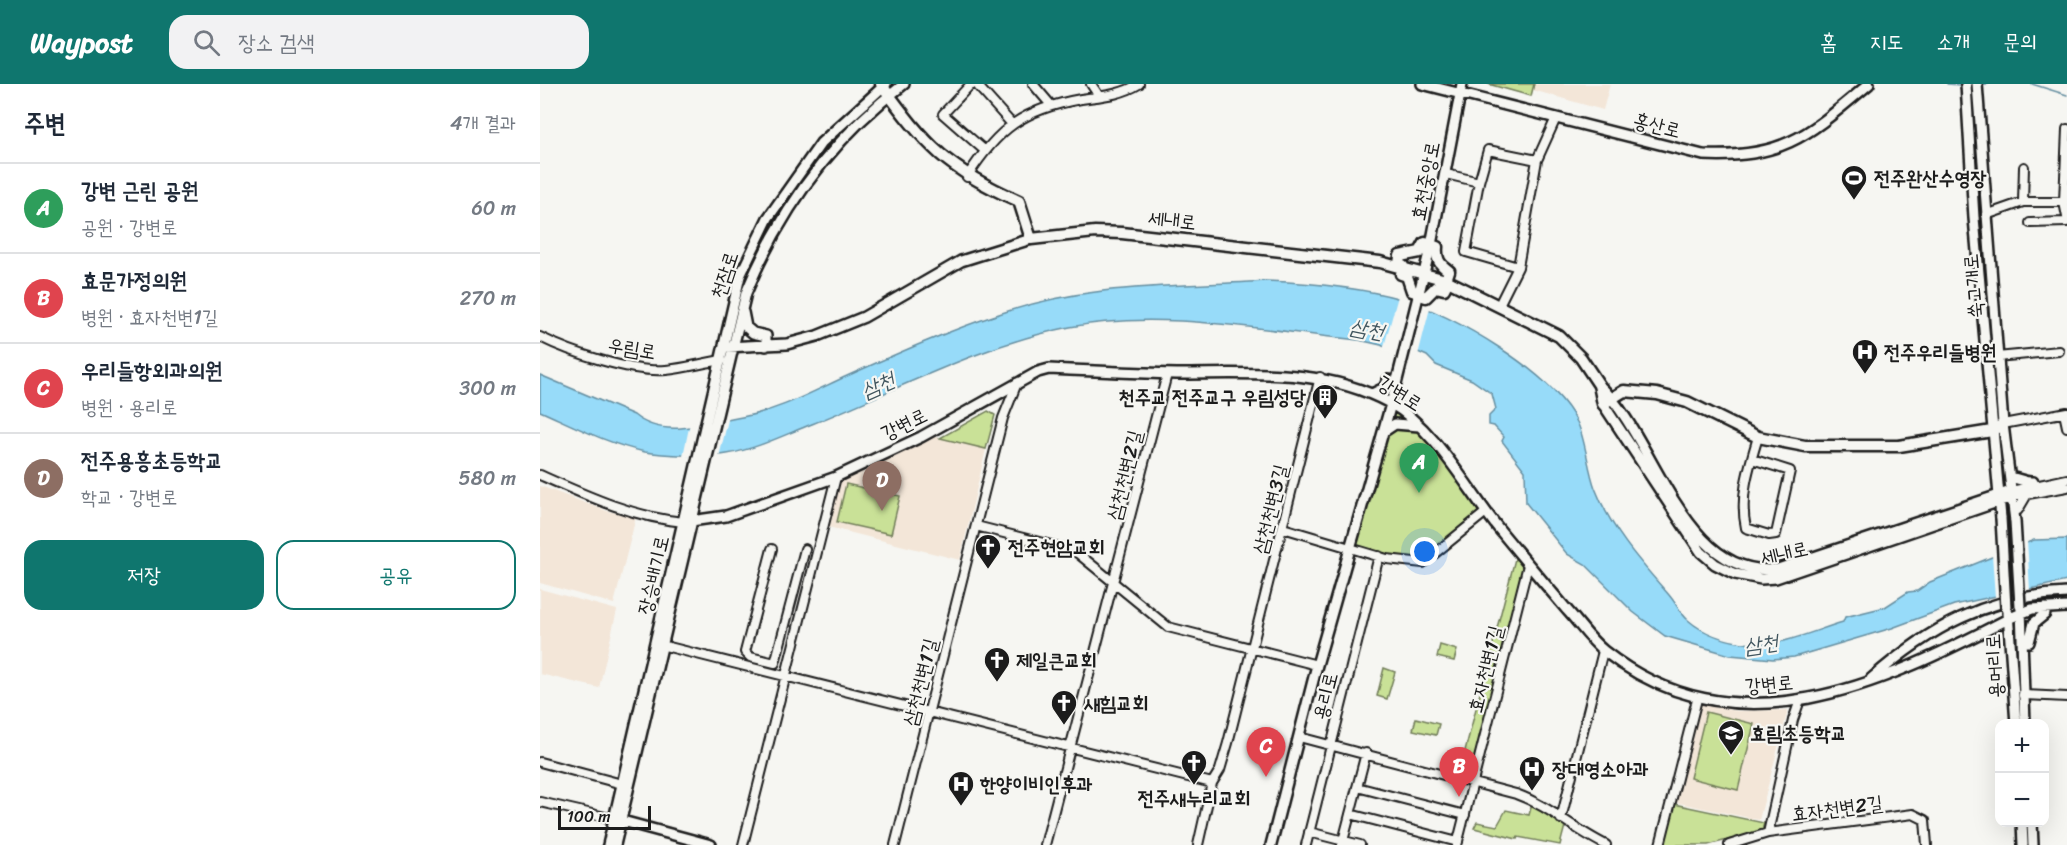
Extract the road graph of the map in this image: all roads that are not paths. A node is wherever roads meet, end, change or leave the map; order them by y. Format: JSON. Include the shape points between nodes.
{"nodes":[{"id":1,"x":903,"y":84,"type":"edge"},
{"id":2,"x":971,"y":84,"type":"edge"},
{"id":3,"x":976,"y":84,"type":"edge"},
{"id":4,"x":1033,"y":84,"type":"edge"},
{"id":5,"x":1091,"y":84,"type":"edge"},
{"id":6,"x":1139,"y":84,"type":"edge"},
{"id":7,"x":1422,"y":84,"type":"edge"},
{"id":8,"x":1869,"y":84,"type":"edge"},
{"id":9,"x":1966,"y":84,"type":"edge"},
{"id":10,"x":1977,"y":84,"type":"edge"},
{"id":11,"x":885,"y":87,"type":"edge"},
{"id":12,"x":1461,"y":88,"type":"edge"},
{"id":13,"x":1099,"y":96,"type":"junction"},
{"id":14,"x":1972,"y":98,"type":"junction"},
{"id":15,"x":1050,"y":104,"type":"junction"},
{"id":16,"x":1556,"y":118,"type":"junction"},
{"id":17,"x":1011,"y":123,"type":"junction"},
{"id":18,"x":2067,"y":129,"type":"edge"},
{"id":19,"x":984,"y":150,"type":"junction"},
{"id":20,"x":1537,"y":160,"type":"junction"},
{"id":21,"x":2024,"y":167,"type":"dead end"},
{"id":22,"x":2066,"y":170,"type":"edge"},
{"id":23,"x":1446,"y":174,"type":"junction"},
{"id":24,"x":967,"y":177,"type":"junction"},
{"id":25,"x":1479,"y":182,"type":"junction"},
{"id":26,"x":2023,"y":202,"type":"junction"},
{"id":27,"x":2066,"y":202,"type":"edge"},
{"id":28,"x":1986,"y":215,"type":"junction"},
{"id":29,"x":2067,"y":217,"type":"edge"},
{"id":30,"x":2067,"y":222,"type":"edge"},
{"id":31,"x":2030,"y":223,"type":"dead end"},
{"id":32,"x":1031,"y":239,"type":"junction"},
{"id":33,"x":1431,"y":245,"type":"junction"},
{"id":34,"x":1401,"y":266,"type":"junction"},
{"id":35,"x":1518,"y":267,"type":"junction"},
{"id":36,"x":1447,"y":281,"type":"junction"},
{"id":37,"x":1417,"y":285,"type":"junction"},
{"id":38,"x":1499,"y":305,"type":"junction"},
{"id":39,"x":741,"y":309,"type":"junction"},
{"id":40,"x":540,"y":337,"type":"edge"},
{"id":41,"x":766,"y":346,"type":"junction"},
{"id":42,"x":729,"y":347,"type":"junction"},
{"id":43,"x":2059,"y":351,"type":"dead end"},
{"id":44,"x":1997,"y":357,"type":"junction"},
{"id":45,"x":723,"y":362,"type":"junction"},
{"id":46,"x":1167,"y":374,"type":"junction"},
{"id":47,"x":1320,"y":377,"type":"junction"},
{"id":48,"x":1395,"y":382,"type":"junction"},
{"id":49,"x":1017,"y":383,"type":"junction"},
{"id":50,"x":1373,"y":392,"type":"junction"},
{"id":51,"x":1608,"y":401,"type":"junction"},
{"id":52,"x":1392,"y":402,"type":"junction"},
{"id":53,"x":2065,"y":412,"type":"edge"},
{"id":54,"x":2003,"y":424,"type":"junction"},
{"id":55,"x":1419,"y":426,"type":"junction"},
{"id":56,"x":2067,"y":427,"type":"edge"},
{"id":57,"x":1992,"y":431,"type":"junction"},
{"id":58,"x":1383,"y":432,"type":"junction"},
{"id":59,"x":1758,"y":437,"type":"junction"},
{"id":60,"x":1752,"y":459,"type":"junction"},
{"id":61,"x":540,"y":475,"type":"edge"},
{"id":62,"x":836,"y":477,"type":"junction"},
{"id":63,"x":2010,"y":478,"type":"junction"},
{"id":64,"x":2067,"y":479,"type":"edge"},
{"id":65,"x":2067,"y":487,"type":"edge"},
{"id":66,"x":2031,"y":490,"type":"junction"},
{"id":67,"x":2011,"y":494,"type":"junction"},
{"id":68,"x":2000,"y":498,"type":"junction"},
{"id":69,"x":1486,"y":512,"type":"junction"},
{"id":70,"x":2014,"y":516,"type":"junction"},
{"id":71,"x":688,"y":522,"type":"junction"},
{"id":72,"x":976,"y":526,"type":"junction"},
{"id":73,"x":1283,"y":528,"type":"junction"},
{"id":74,"x":1350,"y":548,"type":"junction"},
{"id":75,"x":772,"y":549,"type":"dead end"},
{"id":76,"x":805,"y":549,"type":"dead end"},
{"id":77,"x":1379,"y":556,"type":"junction"},
{"id":78,"x":1528,"y":565,"type":"junction"},
{"id":79,"x":1113,"y":584,"type":"junction"},
{"id":80,"x":2067,"y":593,"type":"edge"},
{"id":81,"x":2067,"y":607,"type":"edge"},
{"id":82,"x":2016,"y":608,"type":"junction"},
{"id":83,"x":2045,"y":608,"type":"junction"},
{"id":84,"x":2010,"y":618,"type":"junction"},
{"id":85,"x":2022,"y":642,"type":"junction"},
{"id":86,"x":659,"y":644,"type":"junction"},
{"id":87,"x":1252,"y":649,"type":"junction"},
{"id":88,"x":1603,"y":651,"type":"junction"},
{"id":89,"x":1317,"y":665,"type":"junction"},
{"id":90,"x":786,"y":675,"type":"junction"},
{"id":91,"x":1869,"y":684,"type":"junction"},
{"id":92,"x":2023,"y":694,"type":"junction"},
{"id":93,"x":2067,"y":698,"type":"edge"},
{"id":94,"x":1697,"y":699,"type":"junction"},
{"id":95,"x":1800,"y":700,"type":"junction"},
{"id":96,"x":930,"y":711,"type":"junction"},
{"id":97,"x":2016,"y":719,"type":"edge"},
{"id":98,"x":2025,"y":719,"type":"edge"},
{"id":99,"x":1299,"y":737,"type":"junction"},
{"id":100,"x":1331,"y":744,"type":"junction"},
{"id":101,"x":1071,"y":747,"type":"junction"},
{"id":102,"x":1366,"y":753,"type":"junction"},
{"id":103,"x":540,"y":762,"type":"edge"},
{"id":104,"x":1473,"y":782,"type":"junction"},
{"id":105,"x":1212,"y":783,"type":"junction"},
{"id":106,"x":622,"y":784,"type":"junction"},
{"id":107,"x":1357,"y":787,"type":"junction"},
{"id":108,"x":540,"y":802,"type":"edge"},
{"id":109,"x":1350,"y":814,"type":"junction"},
{"id":110,"x":1465,"y":815,"type":"junction"},
{"id":111,"x":1561,"y":819,"type":"junction"},
{"id":112,"x":617,"y":820,"type":"junction"},
{"id":113,"x":2022,"y":827,"type":"edge"},
{"id":114,"x":2032,"y":827,"type":"edge"},
{"id":115,"x":1310,"y":832,"type":"junction"},
{"id":116,"x":1768,"y":833,"type":"junction"},
{"id":117,"x":1342,"y":843,"type":"edge"},
{"id":118,"x":1458,"y":843,"type":"edge"},
{"id":119,"x":608,"y":845,"type":"edge"},
{"id":120,"x":615,"y":845,"type":"edge"},
{"id":121,"x":711,"y":845,"type":"edge"},
{"id":122,"x":743,"y":845,"type":"edge"},
{"id":123,"x":895,"y":845,"type":"edge"},
{"id":124,"x":1046,"y":845,"type":"edge"},
{"id":125,"x":1198,"y":845,"type":"edge"},
{"id":126,"x":1270,"y":845,"type":"edge"},
{"id":127,"x":1306,"y":845,"type":"edge"},
{"id":128,"x":1360,"y":845,"type":"edge"},
{"id":129,"x":1606,"y":845,"type":"edge"},
{"id":130,"x":1660,"y":845,"type":"edge"},
{"id":131,"x":1729,"y":845,"type":"edge"},
{"id":132,"x":1927,"y":845,"type":"edge"},
{"id":133,"x":2023,"y":845,"type":"edge"},
{"id":134,"x":2033,"y":845,"type":"edge"}],
"edges":[{"from":1,"to":11,"type":"street","name":"천잠로"},
{"from":2,"to":19,"type":"street","via":[[943,114]]},
{"from":3,"to":17,"type":"street"},
{"from":4,"to":15,"type":"street"},
{"from":5,"to":13,"type":"street"},
{"from":6,"to":13,"type":"street","via":[[1125,92]]},
{"from":7,"to":12,"type":"street","name":"홍산로"},
{"from":8,"to":16,"type":"street","name":"홍산로","via":[[1823,124],[1799,139],[1747,155],[1703,155]]},
{"from":9,"to":14,"type":"street","name":"쑥고개로"},
{"from":10,"to":14,"type":"street","name":"쑥고개로"},
{"from":11,"to":24,"type":"main road","via":[[934,151]]},
{"from":11,"to":39,"type":"street","name":"천잠로","via":[[827,153],[796,196],[763,252]]},
{"from":11,"to":42,"type":"street","name":"천잠로","via":[[821,143],[768,218],[736,289]]},
{"from":12,"to":16,"type":"street","name":"홍산로"},
{"from":12,"to":23,"type":"street","name":"효천중앙로"},
{"from":13,"to":15,"type":"street"},
{"from":14,"to":28,"type":"street","name":"쑥고개로"},
{"from":14,"to":57,"type":"street","name":"쑥고개로"},
{"from":15,"to":17,"type":"street"},
{"from":16,"to":20,"type":"street"},
{"from":17,"to":19,"type":"street"},
{"from":18,"to":22,"type":"street"},
{"from":19,"to":24,"type":"street"},
{"from":20,"to":25,"type":"street","via":[[1488,150]]},
{"from":20,"to":35,"type":"street"},
{"from":21,"to":26,"type":"street"},
{"from":22,"to":27,"type":"street"},
{"from":23,"to":25,"type":"street"},
{"from":23,"to":33,"type":"street","name":"효천중앙로"},
{"from":24,"to":32,"type":"main road","via":[[1020,201]]},
{"from":25,"to":35,"type":"street","via":[[1466,252]]},
{"from":26,"to":27,"type":"street"},
{"from":26,"to":28,"type":"street"},
{"from":27,"to":29,"type":"street"},
{"from":28,"to":44,"type":"street","name":"쑥고개로"},
{"from":30,"to":31,"type":"street"},
{"from":32,"to":34,"type":"main road","name":"세내로","via":[[1122,233]]},
{"from":32,"to":41,"type":"street","name":"세내로","via":[[962,261],[847,325],[787,344]]},
{"from":33,"to":34,"type":"main road","via":[[1425,243],[1420,252],[1400,256]]},
{"from":33,"to":36,"type":"main road","via":[[1437,247],[1440,265],[1449,271]]},
{"from":33,"to":37,"type":"street","name":"효천중앙로"},
{"from":34,"to":37,"type":"main road","name":"세내로"},
{"from":35,"to":38,"type":"street"},
{"from":36,"to":37,"type":"main road","name":"세내로"},
{"from":36,"to":37,"type":"main road","via":[[1444,289],[1433,289],[1426,297]]},
{"from":36,"to":38,"type":"main road","name":"세내로"},
{"from":37,"to":48,"type":"street","name":"효천중앙로"},
{"from":38,"to":51,"type":"main road","name":"세내로","via":[[1559,336],[1581,358]]},
{"from":39,"to":41,"type":"street","via":[[746,327],[766,336]]},
{"from":39,"to":42,"type":"street","name":"천잠로"},
{"from":40,"to":45,"type":"street","name":"우림로","via":[[612,363],[664,370]]},
{"from":41,"to":42,"type":"street","name":"세내로"},
{"from":42,"to":45,"type":"street","name":"천잠로"},
{"from":43,"to":44,"type":"street"},
{"from":44,"to":54,"type":"street","name":"쑥고개로"},
{"from":45,"to":71,"type":"street","name":"천잠로"},
{"from":46,"to":47,"type":"street","name":"강변로"},
{"from":46,"to":49,"type":"street","name":"강변로","via":[[1049,369]]},
{"from":46,"to":79,"type":"street","name":"삼천천변2길"},
{"from":47,"to":50,"type":"street","name":"강변로"},
{"from":47,"to":73,"type":"street","name":"삼천천변3길"},
{"from":48,"to":50,"type":"street","via":[[1388,380],[1384,388]]},
{"from":48,"to":52,"type":"street","name":"용리로"},
{"from":49,"to":62,"type":"street","name":"강변로","via":[[921,437]]},
{"from":49,"to":72,"type":"street","name":"삼천천변1길","via":[[1003,418]]},
{"from":50,"to":52,"type":"street","name":"강변로"},
{"from":51,"to":59,"type":"main road","via":[[1624,391],[1657,394],[1687,402]]},
{"from":51,"to":68,"type":"street","name":"세내로","via":[[1701,552],[1727,571],[1748,577],[1784,575]]},
{"from":52,"to":55,"type":"street","name":"강변로"},
{"from":52,"to":58,"type":"street","name":"용리로"},
{"from":53,"to":54,"type":"street"},
{"from":53,"to":56,"type":"street"},
{"from":54,"to":57,"type":"main road"},
{"from":54,"to":63,"type":"street","name":"쑥고개로"},
{"from":55,"to":58,"type":"street","via":[[1395,424]]},
{"from":55,"to":69,"type":"street","name":"강변로"},
{"from":57,"to":59,"type":"main road","via":[[1870,448],[1805,446]]},
{"from":57,"to":68,"type":"street","name":"쑥고개로"},
{"from":58,"to":74,"type":"street","name":"용리로"},
{"from":59,"to":60,"type":"street"},
{"from":60,"to":60,"type":"street","via":[[1745,483],[1746,528],[1776,534],[1790,471]]},
{"from":61,"to":71,"type":"street","name":"장승배기로","via":[[629,510],[666,521]]},
{"from":62,"to":71,"type":"street","name":"강변로","via":[[726,516]]},
{"from":62,"to":90,"type":"street"},
{"from":63,"to":66,"type":"street","via":[[2033,482]]},
{"from":63,"to":67,"type":"street","name":"쑥고개로"},
{"from":64,"to":66,"type":"street","name":"세내로"},
{"from":65,"to":66,"type":"street","name":"세내로"},
{"from":66,"to":67,"type":"street","name":"세내로"},
{"from":66,"to":70,"type":"street"},
{"from":67,"to":68,"type":"street","name":"세내로"},
{"from":67,"to":70,"type":"street","name":"쑥고개로"},
{"from":68,"to":82,"type":"street","name":"쑥고개로","bridge":true,"via":[[2003,553]]},
{"from":69,"to":77,"type":"street","via":[[1422,563]]},
{"from":69,"to":78,"type":"street","name":"강변로"},
{"from":70,"to":82,"type":"street","name":"쑥고개로","bridge":true},
{"from":71,"to":86,"type":"street","name":"장승배기로"},
{"from":72,"to":79,"type":"street","via":[[1075,551]]},
{"from":72,"to":96,"type":"street","name":"삼천천변1길"},
{"from":73,"to":74,"type":"street"},
{"from":73,"to":87,"type":"street","name":"삼천천변3길"},
{"from":74,"to":77,"type":"street"},
{"from":74,"to":89,"type":"street","name":"용리로"},
{"from":75,"to":76,"type":"street","via":[[745,652],[775,663]]},
{"from":77,"to":100,"type":"street","name":"용리로"},
{"from":78,"to":88,"type":"street","name":"강변로"},
{"from":78,"to":104,"type":"street","name":"효자천변1길"},
{"from":79,"to":87,"type":"street","via":[[1168,627]]},
{"from":79,"to":101,"type":"street","name":"삼천천변2길"},
{"from":80,"to":91,"type":"street","via":[[2032,595],[1988,605],[1950,621],[1902,654]]},
{"from":81,"to":83,"type":"street"},
{"from":82,"to":83,"type":"street"},
{"from":82,"to":84,"type":"street","name":"용머리로"},
{"from":82,"to":85,"type":"street","name":"용머리로"},
{"from":83,"to":85,"type":"street","via":[[2045,614],[2034,623],[2029,642]]},
{"from":84,"to":91,"type":"street","name":"강변로"},
{"from":84,"to":97,"type":"street","name":"용머리로"},
{"from":85,"to":92,"type":"street","name":"용머리로"},
{"from":86,"to":90,"type":"street"},
{"from":86,"to":106,"type":"street","name":"장승배기로"},
{"from":86,"to":112,"type":"street","name":"장승배기로"},
{"from":87,"to":89,"type":"street","name":"용리로"},
{"from":87,"to":105,"type":"street","name":"삼천천변3길","via":[[1225,752]]},
{"from":88,"to":94,"type":"street","name":"강변로","via":[[1638,673]]},
{"from":88,"to":111,"type":"street"},
{"from":89,"to":99,"type":"street","name":"용리로"},
{"from":90,"to":96,"type":"street"},
{"from":90,"to":122,"type":"street"},
{"from":91,"to":95,"type":"street","name":"강변로"},
{"from":92,"to":93,"type":"street","name":"용머리로"},
{"from":92,"to":98,"type":"street","name":"용머리로"},
{"from":94,"to":95,"type":"street","name":"강변로","via":[[1737,705]]},
{"from":94,"to":130,"type":"street"},
{"from":95,"to":116,"type":"street"},
{"from":96,"to":101,"type":"street"},
{"from":96,"to":123,"type":"street","name":"삼천천변1길"},
{"from":99,"to":100,"type":"street"},
{"from":99,"to":126,"type":"street","name":"용리로"},
{"from":100,"to":102,"type":"street"},
{"from":100,"to":115,"type":"street","name":"용리로"},
{"from":101,"to":105,"type":"street"},
{"from":101,"to":124,"type":"street","name":"삼천천변2길"},
{"from":102,"to":104,"type":"street"},
{"from":102,"to":107,"type":"street"},
{"from":103,"to":106,"type":"street"},
{"from":104,"to":110,"type":"street","name":"효자천변1길"},
{"from":104,"to":111,"type":"street","via":[[1540,803]]},
{"from":105,"to":125,"type":"street","name":"삼천천변3길"},
{"from":106,"to":112,"type":"street","name":"장승배기로"},
{"from":107,"to":109,"type":"street"},
{"from":107,"to":110,"type":"street"},
{"from":108,"to":112,"type":"street"},
{"from":109,"to":117,"type":"street"},
{"from":109,"to":118,"type":"street","name":"효자천변1길"},
{"from":110,"to":118,"type":"street","name":"효자천변1길"},
{"from":111,"to":129,"type":"street"},
{"from":112,"to":119,"type":"street","name":"장승배기로"},
{"from":112,"to":120,"type":"street","name":"장승배기로"},
{"from":112,"to":121,"type":"street"},
{"from":113,"to":133,"type":"street"},
{"from":114,"to":134,"type":"street"},
{"from":115,"to":117,"type":"street"},
{"from":115,"to":127,"type":"street","name":"용리로"},
{"from":116,"to":131,"type":"street","name":"효자천변2길"},
{"from":116,"to":132,"type":"street","name":"효자천변2길","via":[[1913,814],[1925,820]]},
{"from":117,"to":128,"type":"street"}]}
